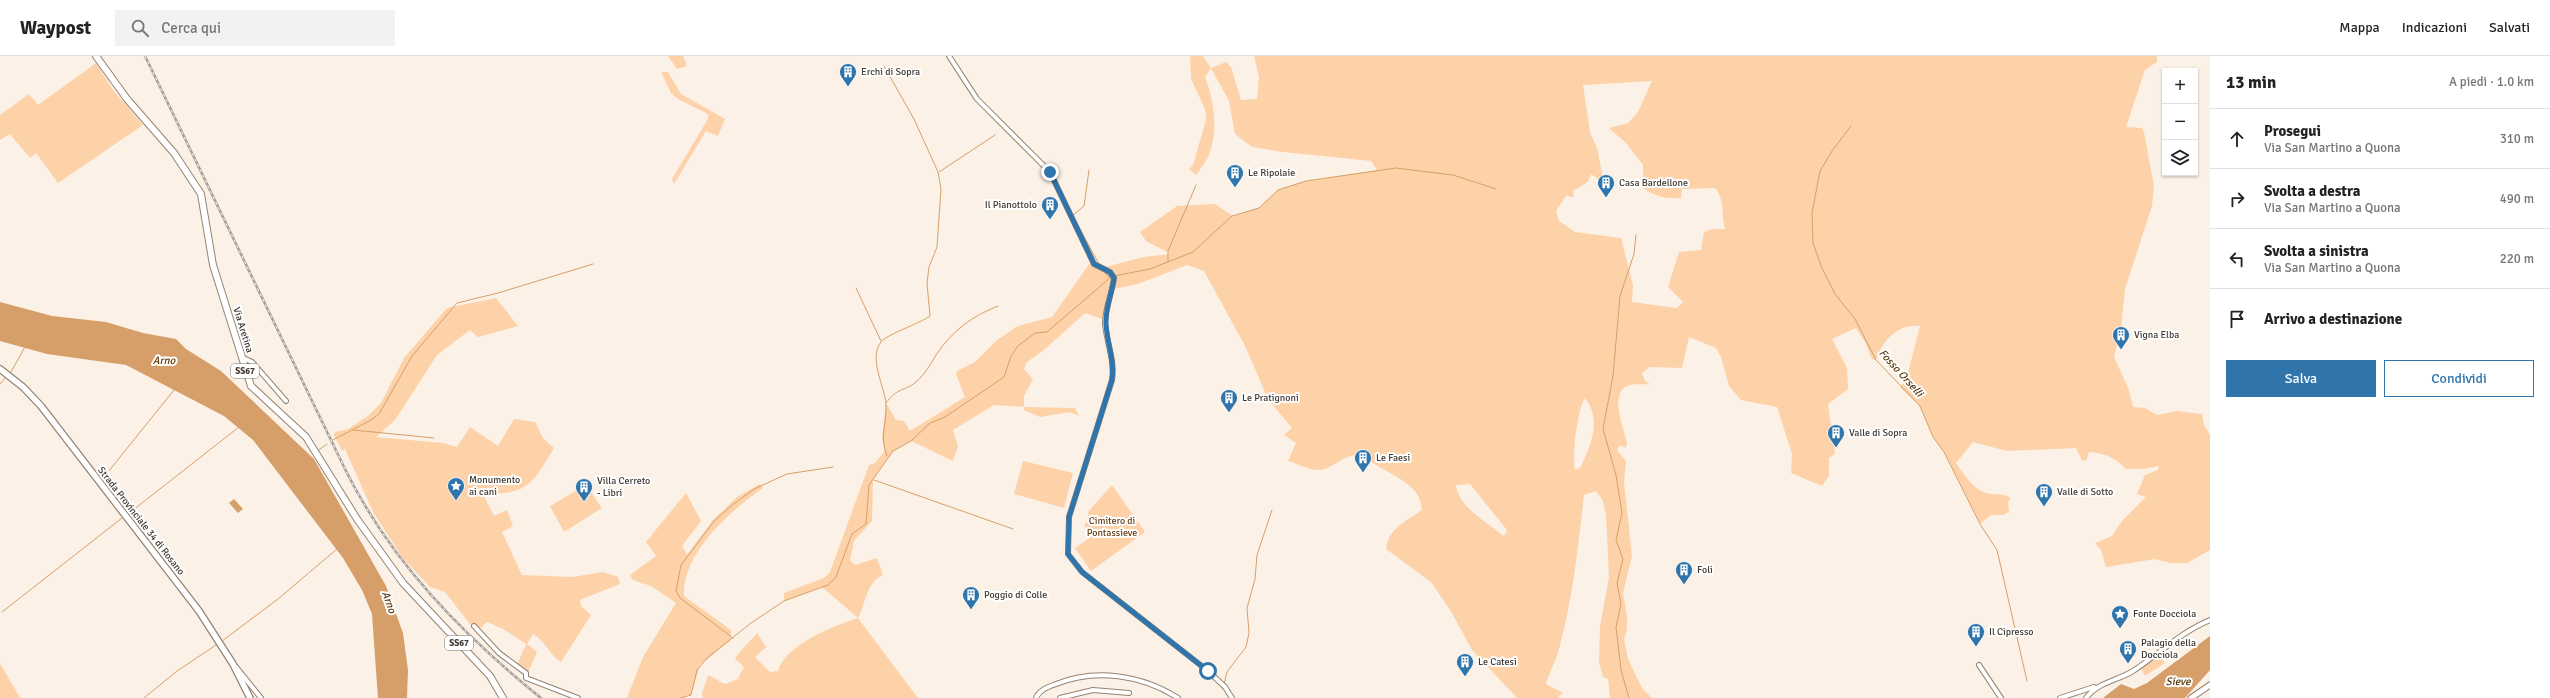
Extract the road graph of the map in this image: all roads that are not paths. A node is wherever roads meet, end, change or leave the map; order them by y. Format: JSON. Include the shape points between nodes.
{"nodes":[{"id":1,"x":96,"y":56,"type":"edge"},
{"id":2,"x":949,"y":56,"type":"edge"},
{"id":3,"x":241,"y":357,"type":"junction"},
{"id":4,"x":0,"y":368,"type":"edge"},
{"id":5,"x":286,"y":401,"type":"dead end"},
{"id":6,"x":2210,"y":620,"type":"edge"},
{"id":7,"x":474,"y":626,"type":"dead end"},
{"id":8,"x":227,"y":655,"type":"junction"},
{"id":9,"x":1979,"y":665,"type":"dead end"},
{"id":10,"x":2210,"y":685,"type":"edge"},
{"id":11,"x":2097,"y":687,"type":"junction"},
{"id":12,"x":2080,"y":692,"type":"junction"},
{"id":13,"x":1129,"y":693,"type":"dead end"},
{"id":14,"x":250,"y":698,"type":"edge"},
{"id":15,"x":261,"y":698,"type":"edge"},
{"id":16,"x":503,"y":698,"type":"edge"},
{"id":17,"x":578,"y":698,"type":"edge"},
{"id":18,"x":1036,"y":698,"type":"edge"},
{"id":19,"x":1060,"y":698,"type":"edge"},
{"id":20,"x":1178,"y":698,"type":"edge"},
{"id":21,"x":1232,"y":698,"type":"edge"},
{"id":22,"x":2002,"y":698,"type":"edge"},
{"id":23,"x":2060,"y":698,"type":"edge"},
{"id":24,"x":2085,"y":698,"type":"edge"},
{"id":25,"x":2191,"y":698,"type":"edge"}],
"edges":[{"from":1,"to":3,"type":"main road","name":"Via Aretina","number":"SS67","via":[[115,85],[162,137],[195,182],[203,206],[212,265]]},
{"from":2,"to":21,"type":"street","via":[[978,99],[1050,172],[1094,264],[1110,272],[1114,278],[1105,313],[1114,367],[1112,380],[1069,517],[1068,554],[1082,572],[1208,671],[1225,687]]},
{"from":3,"to":5,"type":"street","via":[[252,362]]},
{"from":3,"to":16,"type":"main road","name":"Via Aretina","number":"SS67","via":[[251,386],[306,437],[357,519],[410,592],[490,676]]},
{"from":4,"to":8,"type":"main road","name":"Strada Provinciale 34 di Rosano","via":[[41,406],[199,611]]},
{"from":6,"to":11,"type":"street","via":[[2193,627],[2129,673]]},
{"from":7,"to":17,"type":"street","via":[[500,653],[526,673],[526,678]]},
{"from":8,"to":14,"type":"main road","name":"Strada Provinciale 34 di Rosano"},
{"from":8,"to":15,"type":"street"},
{"from":9,"to":22,"type":"street"},
{"from":10,"to":25,"type":"street"},
{"from":11,"to":12,"type":"street"},
{"from":11,"to":24,"type":"street"},
{"from":12,"to":23,"type":"street"},
{"from":12,"to":24,"type":"street"},
{"from":13,"to":19,"type":"street","via":[[1091,690]]},
{"from":18,"to":20,"type":"street","via":[[1041,691],[1061,682],[1103,676],[1141,681]]}]}
